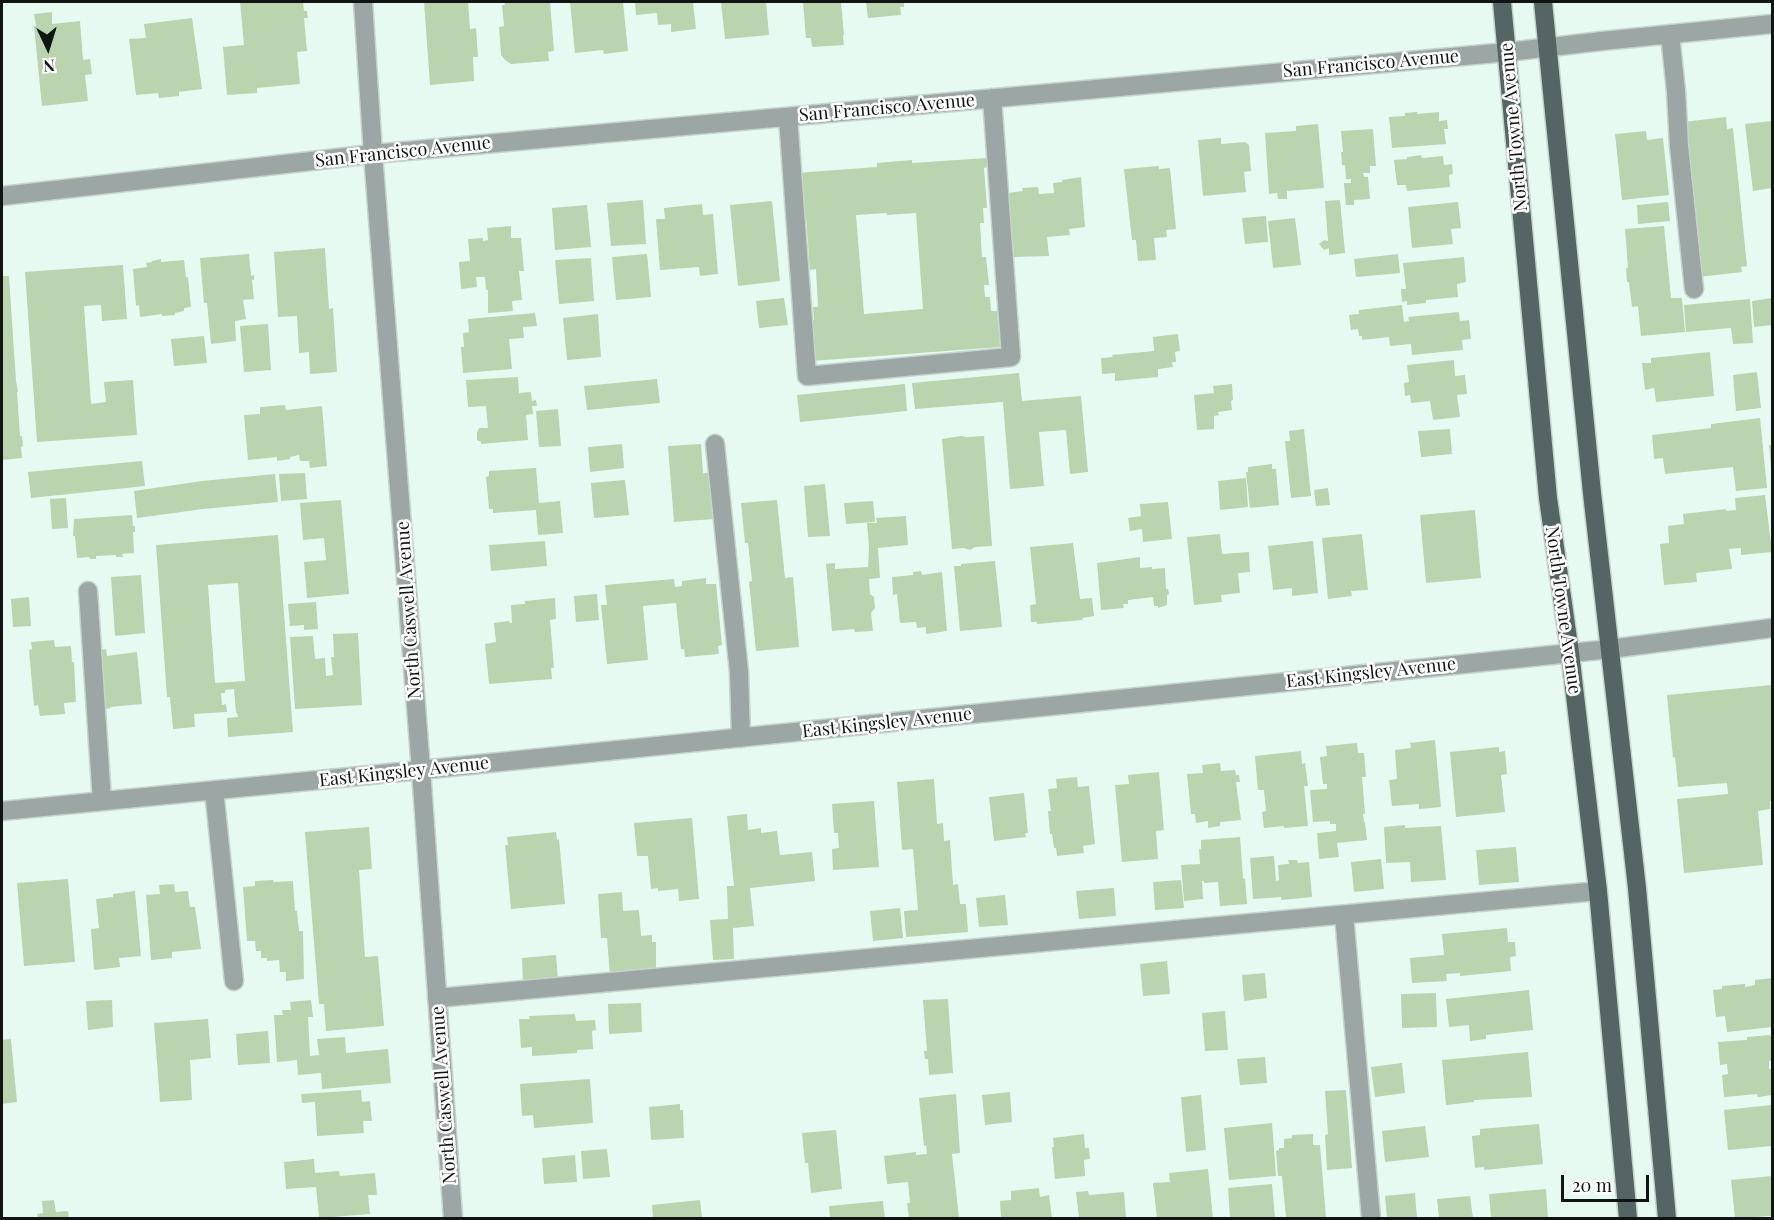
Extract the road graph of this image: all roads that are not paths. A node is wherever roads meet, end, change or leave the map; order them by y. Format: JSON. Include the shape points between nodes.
{"nodes":[{"id":1,"x":363,"y":2,"type":"edge"},
{"id":2,"x":1502,"y":2,"type":"edge"},
{"id":3,"x":1543,"y":2,"type":"edge"},
{"id":4,"x":1773,"y":24,"type":"edge"},
{"id":5,"x":1670,"y":35,"type":"junction"},
{"id":6,"x":1548,"y":48,"type":"junction"},
{"id":7,"x":1508,"y":52,"type":"junction"},
{"id":8,"x":992,"y":98,"type":"junction"},
{"id":9,"x":788,"y":117,"type":"junction"},
{"id":10,"x":374,"y":154,"type":"junction"},
{"id":11,"x":2,"y":196,"type":"edge"},
{"id":12,"x":1694,"y":288,"type":"dead end"},
{"id":13,"x":715,"y":444,"type":"dead end"},
{"id":14,"x":88,"y":591,"type":"dead end"},
{"id":15,"x":1773,"y":628,"type":"edge"},
{"id":16,"x":1610,"y":649,"type":"junction"},
{"id":17,"x":1570,"y":653,"type":"junction"},
{"id":18,"x":741,"y":738,"type":"junction"},
{"id":19,"x":421,"y":770,"type":"junction"},
{"id":20,"x":214,"y":790,"type":"junction"},
{"id":21,"x":102,"y":801,"type":"junction"},
{"id":22,"x":2,"y":811,"type":"edge"},
{"id":23,"x":1598,"y":891,"type":"junction"},
{"id":24,"x":1344,"y":915,"type":"junction"},
{"id":25,"x":234,"y":981,"type":"dead end"},
{"id":26,"x":437,"y":998,"type":"junction"},
{"id":27,"x":453,"y":1218,"type":"edge"},
{"id":28,"x":1371,"y":1218,"type":"edge"},
{"id":29,"x":1628,"y":1218,"type":"edge"},
{"id":30,"x":1667,"y":1218,"type":"edge"}],
"edges":[{"from":1,"to":10,"type":"street","name":"North Caswell Avenue"},
{"from":2,"to":7,"type":"main road","name":"North Towne Avenue"},
{"from":3,"to":6,"type":"main road"},
{"from":4,"to":5,"type":"street","name":"San Francisco Avenue"},
{"from":5,"to":6,"type":"street","name":"San Francisco Avenue"},
{"from":5,"to":12,"type":"street"},
{"from":6,"to":7,"type":"street","name":"San Francisco Avenue"},
{"from":6,"to":16,"type":"main road"},
{"from":7,"to":8,"type":"street","name":"San Francisco Avenue"},
{"from":7,"to":17,"type":"main road","name":"North Towne Avenue","via":[[1548,498]]},
{"from":8,"to":9,"type":"street","name":"San Francisco Avenue"},
{"from":8,"to":9,"type":"street","via":[[1011,357],[807,376]]},
{"from":9,"to":10,"type":"street","name":"San Francisco Avenue"},
{"from":10,"to":11,"type":"street","name":"San Francisco Avenue"},
{"from":10,"to":19,"type":"street","name":"North Caswell Avenue"},
{"from":13,"to":18,"type":"street","via":[[739,672]]},
{"from":14,"to":21,"type":"street"},
{"from":15,"to":16,"type":"street","name":"East Kingsley Avenue"},
{"from":16,"to":17,"type":"street","name":"East Kingsley Avenue"},
{"from":16,"to":30,"type":"main road"},
{"from":17,"to":18,"type":"street","name":"East Kingsley Avenue"},
{"from":17,"to":23,"type":"main road","name":"North Towne Avenue"},
{"from":18,"to":19,"type":"street","name":"East Kingsley Avenue"},
{"from":19,"to":20,"type":"street","name":"East Kingsley Avenue"},
{"from":19,"to":26,"type":"street","name":"North Caswell Avenue"},
{"from":20,"to":21,"type":"street","name":"East Kingsley Avenue"},
{"from":20,"to":25,"type":"street"},
{"from":21,"to":22,"type":"street","name":"East Kingsley Avenue"},
{"from":23,"to":24,"type":"street"},
{"from":23,"to":29,"type":"main road","name":"North Towne Avenue"},
{"from":24,"to":26,"type":"street"},
{"from":24,"to":28,"type":"street"},
{"from":26,"to":27,"type":"street","name":"North Caswell Avenue"}]}
